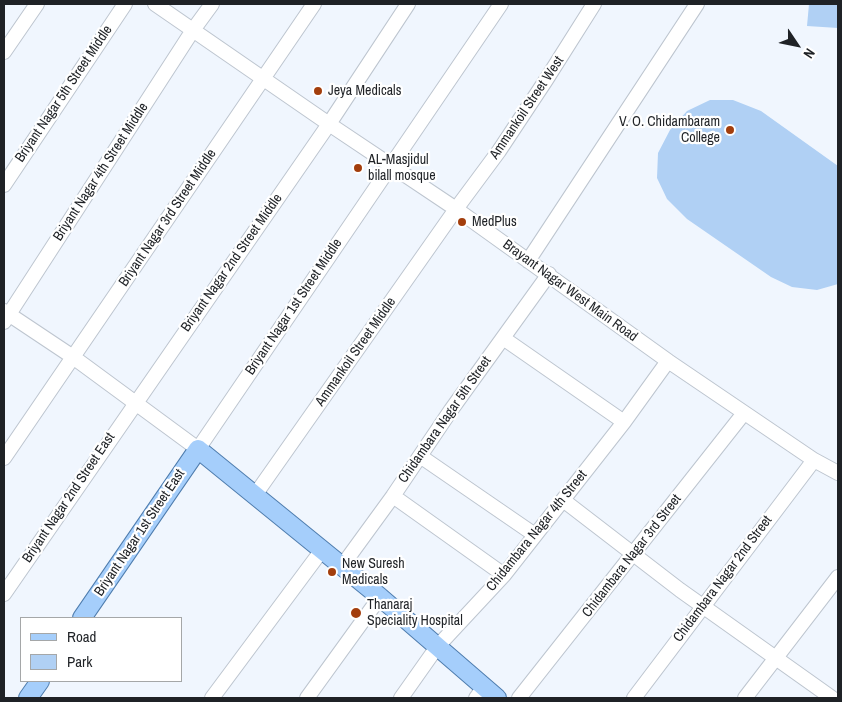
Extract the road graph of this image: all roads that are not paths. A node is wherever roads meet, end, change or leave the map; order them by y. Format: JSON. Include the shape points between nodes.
{"nodes":[{"id":1,"x":37,"y":4,"type":"edge"},
{"id":2,"x":125,"y":4,"type":"edge"},
{"id":3,"x":155,"y":4,"type":"edge"},
{"id":4,"x":212,"y":4,"type":"edge"},
{"id":5,"x":314,"y":4,"type":"edge"},
{"id":6,"x":408,"y":4,"type":"edge"},
{"id":7,"x":501,"y":4,"type":"edge"},
{"id":8,"x":594,"y":4,"type":"edge"},
{"id":9,"x":697,"y":4,"type":"edge"},
{"id":10,"x":193,"y":30,"type":"junction"},
{"id":11,"x":4,"y":52,"type":"edge"},
{"id":12,"x":262,"y":78,"type":"junction"},
{"id":13,"x":329,"y":124,"type":"junction"},
{"id":14,"x":390,"y":165,"type":"junction"},
{"id":15,"x":4,"y":185,"type":"edge"},
{"id":16,"x":456,"y":209,"type":"junction"},
{"id":17,"x":528,"y":261,"type":"junction"},
{"id":18,"x":549,"y":274,"type":"junction"},
{"id":19,"x":5,"y":316,"type":"edge"},
{"id":20,"x":503,"y":338,"type":"junction"},
{"id":21,"x":74,"y":357,"type":"junction"},
{"id":22,"x":668,"y":361,"type":"junction"},
{"id":23,"x":135,"y":403,"type":"junction"},
{"id":24,"x":744,"y":413,"type":"junction"},
{"id":25,"x":624,"y":422,"type":"junction"},
{"id":26,"x":198,"y":449,"type":"junction"},
{"id":27,"x":420,"y":456,"type":"junction"},
{"id":28,"x":4,"y":458,"type":"edge"},
{"id":29,"x":814,"y":460,"type":"junction"},
{"id":30,"x":838,"y":473,"type":"edge"},
{"id":31,"x":255,"y":495,"type":"junction"},
{"id":32,"x":393,"y":496,"type":"junction"},
{"id":33,"x":563,"y":500,"type":"junction"},
{"id":34,"x":535,"y":535,"type":"junction"},
{"id":35,"x":322,"y":550,"type":"junction"},
{"id":36,"x":634,"y":555,"type":"junction"},
{"id":37,"x":342,"y":566,"type":"junction"},
{"id":38,"x":504,"y":575,"type":"junction"},
{"id":39,"x":838,"y":577,"type":"edge"},
{"id":40,"x":4,"y":594,"type":"edge"},
{"id":41,"x":380,"y":597,"type":"junction"},
{"id":42,"x":702,"y":606,"type":"junction"},
{"id":43,"x":83,"y":617,"type":"edge"},
{"id":44,"x":437,"y":647,"type":"junction"},
{"id":45,"x":776,"y":660,"type":"junction"},
{"id":46,"x":39,"y":682,"type":"edge"},
{"id":47,"x":486,"y":695,"type":"edge"},
{"id":48,"x":28,"y":698,"type":"edge"},
{"id":49,"x":212,"y":698,"type":"edge"},
{"id":50,"x":307,"y":698,"type":"edge"},
{"id":51,"x":401,"y":698,"type":"edge"},
{"id":52,"x":519,"y":698,"type":"edge"},
{"id":53,"x":634,"y":698,"type":"edge"},
{"id":54,"x":745,"y":698,"type":"edge"},
{"id":55,"x":832,"y":698,"type":"edge"}],
"edges":[{"from":1,"to":11,"type":"street"},
{"from":2,"to":15,"type":"street","name":"Briyant Nagar 5th Street Middle"},
{"from":3,"to":10,"type":"street","name":"Brayant Nagar West Main Road"},
{"from":4,"to":10,"type":"street","name":"Briyant Nagar 4th Street Middle"},
{"from":5,"to":12,"type":"street","name":"Briyant Nagar 3rd Street Middle"},
{"from":6,"to":13,"type":"street","name":"Briyant Nagar 2nd Street Middle"},
{"from":7,"to":14,"type":"street","name":"Briyant Nagar 1st Street Middle"},
{"from":8,"to":16,"type":"street","name":"Ammankoil Street West","via":[[504,143]]},
{"from":9,"to":17,"type":"street"},
{"from":10,"to":12,"type":"street","name":"Brayant Nagar West Main Road"},
{"from":10,"to":19,"type":"street","name":"Briyant Nagar 4th Street Middle"},
{"from":12,"to":13,"type":"street","name":"Brayant Nagar West Main Road"},
{"from":12,"to":21,"type":"street","name":"Briyant Nagar 3rd Street Middle"},
{"from":13,"to":14,"type":"street","name":"Brayant Nagar West Main Road"},
{"from":13,"to":23,"type":"street","name":"Briyant Nagar 2nd Street Middle"},
{"from":14,"to":16,"type":"street","name":"Brayant Nagar West Main Road"},
{"from":14,"to":26,"type":"street","name":"Briyant Nagar 1st Street Middle"},
{"from":16,"to":17,"type":"street","name":"Brayant Nagar West Main Road"},
{"from":16,"to":31,"type":"street","name":"Ammankoil Street Middle"},
{"from":17,"to":18,"type":"street","name":"Brayant Nagar West Main Road"},
{"from":18,"to":20,"type":"street","name":"Chidambara Nagar 5th Street"},
{"from":18,"to":22,"type":"street","name":"Brayant Nagar West Main Road"},
{"from":19,"to":21,"type":"street"},
{"from":20,"to":25,"type":"street"},
{"from":20,"to":27,"type":"street","name":"Chidambara Nagar 5th Street"},
{"from":21,"to":23,"type":"street"},
{"from":21,"to":28,"type":"street","name":"Briyant Nagar 3rd Street Middle"},
{"from":22,"to":24,"type":"street","name":"Brayant Nagar West Main Road"},
{"from":22,"to":25,"type":"street","name":"Chidambara Nagar 4th Street"},
{"from":23,"to":26,"type":"street"},
{"from":23,"to":40,"type":"street","name":"Briyant Nagar 2nd Street East"},
{"from":24,"to":29,"type":"street","name":"Brayant Nagar West Main Road"},
{"from":24,"to":36,"type":"street","name":"Chidambara Nagar 3rd Street"},
{"from":25,"to":33,"type":"street","name":"Chidambara Nagar 4th Street"},
{"from":26,"to":31,"type":"main road"},
{"from":26,"to":43,"type":"main road","name":"Briyant Nagar 1st Street East"},
{"from":27,"to":32,"type":"street","name":"Chidambara Nagar 5th Street"},
{"from":27,"to":34,"type":"street"},
{"from":29,"to":30,"type":"street","name":"Brayant Nagar West Main Road"},
{"from":29,"to":42,"type":"street","name":"Chidambara Nagar 2nd Street"},
{"from":31,"to":35,"type":"main road"},
{"from":32,"to":37,"type":"street","name":"Chidambara Nagar 5th Street"},
{"from":32,"to":38,"type":"street"},
{"from":33,"to":34,"type":"street","name":"Chidambara Nagar 4th Street"},
{"from":33,"to":36,"type":"street"},
{"from":34,"to":38,"type":"street","name":"Chidambara Nagar 4th Street"},
{"from":35,"to":37,"type":"main road"},
{"from":35,"to":49,"type":"street"},
{"from":36,"to":42,"type":"street"},
{"from":36,"to":52,"type":"street","name":"Chidambara Nagar 3rd Street"},
{"from":37,"to":41,"type":"main road"},
{"from":38,"to":44,"type":"street","name":"Chidambara Nagar 4th Street"},
{"from":39,"to":45,"type":"street"},
{"from":41,"to":44,"type":"main road"},
{"from":41,"to":50,"type":"street"},
{"from":42,"to":45,"type":"street"},
{"from":42,"to":53,"type":"street","name":"Chidambara Nagar 2nd Street"},
{"from":44,"to":47,"type":"main road"},
{"from":44,"to":51,"type":"street","name":"Chidambara Nagar 4th Street"},
{"from":45,"to":54,"type":"street"},
{"from":45,"to":55,"type":"street"},
{"from":46,"to":48,"type":"main road"}]}
